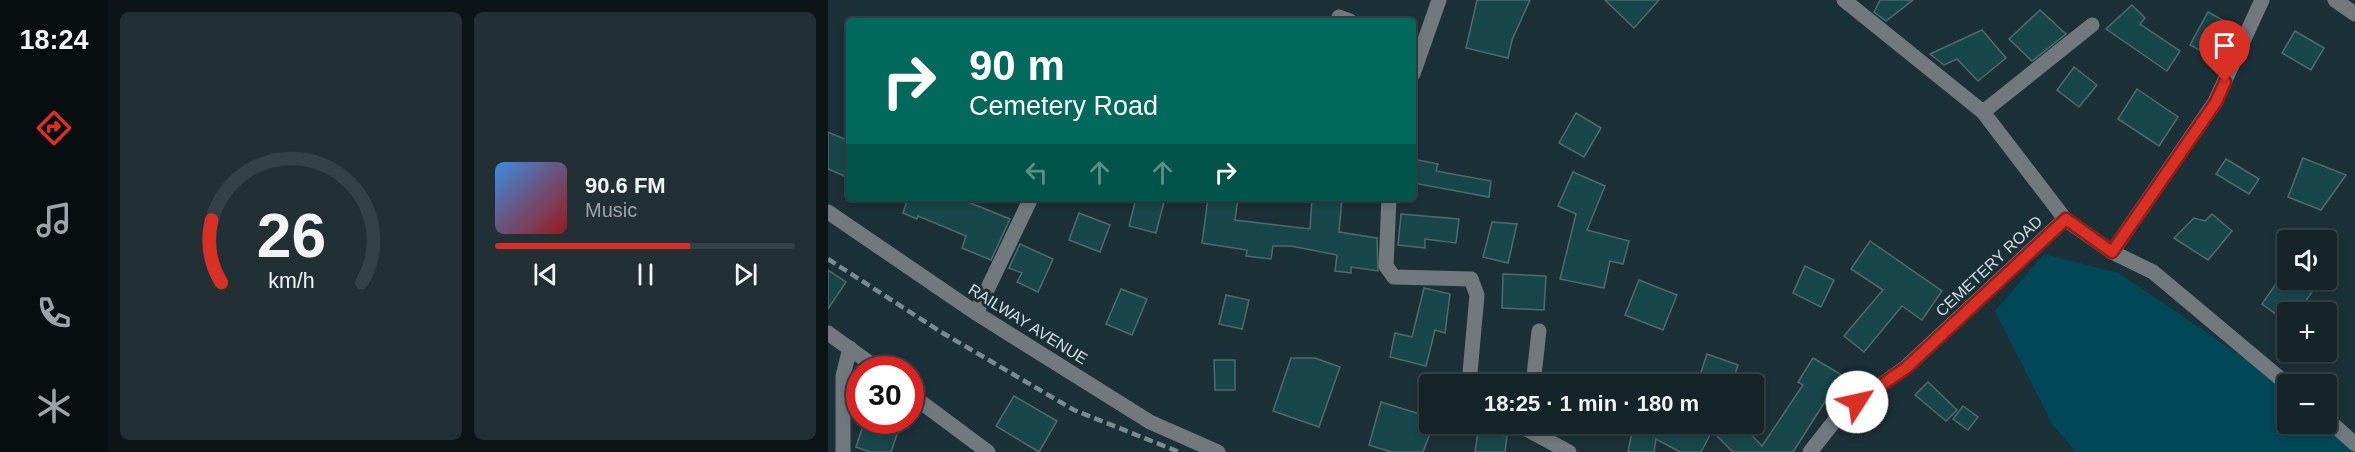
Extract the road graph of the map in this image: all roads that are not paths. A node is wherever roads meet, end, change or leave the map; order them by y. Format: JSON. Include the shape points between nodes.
{"nodes":[{"id":1,"x":1439,"y":0,"type":"edge"},
{"id":2,"x":1844,"y":0,"type":"edge"},
{"id":3,"x":2262,"y":0,"type":"edge"},
{"id":4,"x":2335,"y":0,"type":"edge"},
{"id":5,"x":2355,"y":14,"type":"edge"},
{"id":6,"x":2092,"y":25,"type":"dead end"},
{"id":7,"x":1416,"y":51,"type":"edge"},
{"id":8,"x":1983,"y":112,"type":"junction"},
{"id":9,"x":1030,"y":201,"type":"edge"},
{"id":10,"x":1389,"y":201,"type":"edge"},
{"id":11,"x":828,"y":212,"type":"edge"},
{"id":12,"x":2066,"y":219,"type":"junction"},
{"id":13,"x":2112,"y":252,"type":"junction"},
{"id":14,"x":976,"y":313,"type":"junction"},
{"id":15,"x":1539,"y":331,"type":"dead end"},
{"id":16,"x":828,"y":333,"type":"edge"},
{"id":17,"x":850,"y":348,"type":"junction"},
{"id":18,"x":861,"y":356,"type":"edge"},
{"id":19,"x":1470,"y":374,"type":"edge"},
{"id":20,"x":1534,"y":374,"type":"edge"},
{"id":21,"x":2277,"y":376,"type":"edge"},
{"id":22,"x":924,"y":404,"type":"edge"},
{"id":23,"x":2337,"y":428,"type":"edge"},
{"id":24,"x":1540,"y":434,"type":"edge"},
{"id":25,"x":2355,"y":444,"type":"edge"},
{"id":26,"x":843,"y":452,"type":"edge"},
{"id":27,"x":988,"y":452,"type":"edge"},
{"id":28,"x":1218,"y":452,"type":"edge"},
{"id":29,"x":1569,"y":452,"type":"edge"},
{"id":30,"x":1810,"y":452,"type":"edge"}],
"edges":[{"from":1,"to":7,"type":"street"},
{"from":2,"to":8,"type":"street"},
{"from":3,"to":13,"type":"street","via":[[2216,102]]},
{"from":4,"to":5,"type":"street"},
{"from":6,"to":8,"type":"street"},
{"from":8,"to":12,"type":"street"},
{"from":9,"to":14,"type":"street"},
{"from":10,"to":19,"type":"street","via":[[1386,266],[1394,277],[1471,279],[1477,295]]},
{"from":11,"to":14,"type":"street","name":"RAILWAY AVENUE"},
{"from":12,"to":13,"type":"street","name":"CEMETERY ROAD"},
{"from":12,"to":30,"type":"street","name":"CEMETERY ROAD","via":[[1906,368],[1840,414]]},
{"from":13,"to":21,"type":"street","name":"CEMETERY ROAD","via":[[2153,272]]},
{"from":14,"to":28,"type":"street","name":"RAILWAY AVENUE","via":[[1150,422]]},
{"from":15,"to":20,"type":"street"},
{"from":16,"to":17,"type":"street"},
{"from":17,"to":18,"type":"street"},
{"from":17,"to":26,"type":"street","via":[[843,376]]},
{"from":22,"to":27,"type":"street"},
{"from":23,"to":25,"type":"street"},
{"from":24,"to":29,"type":"street"}]}
